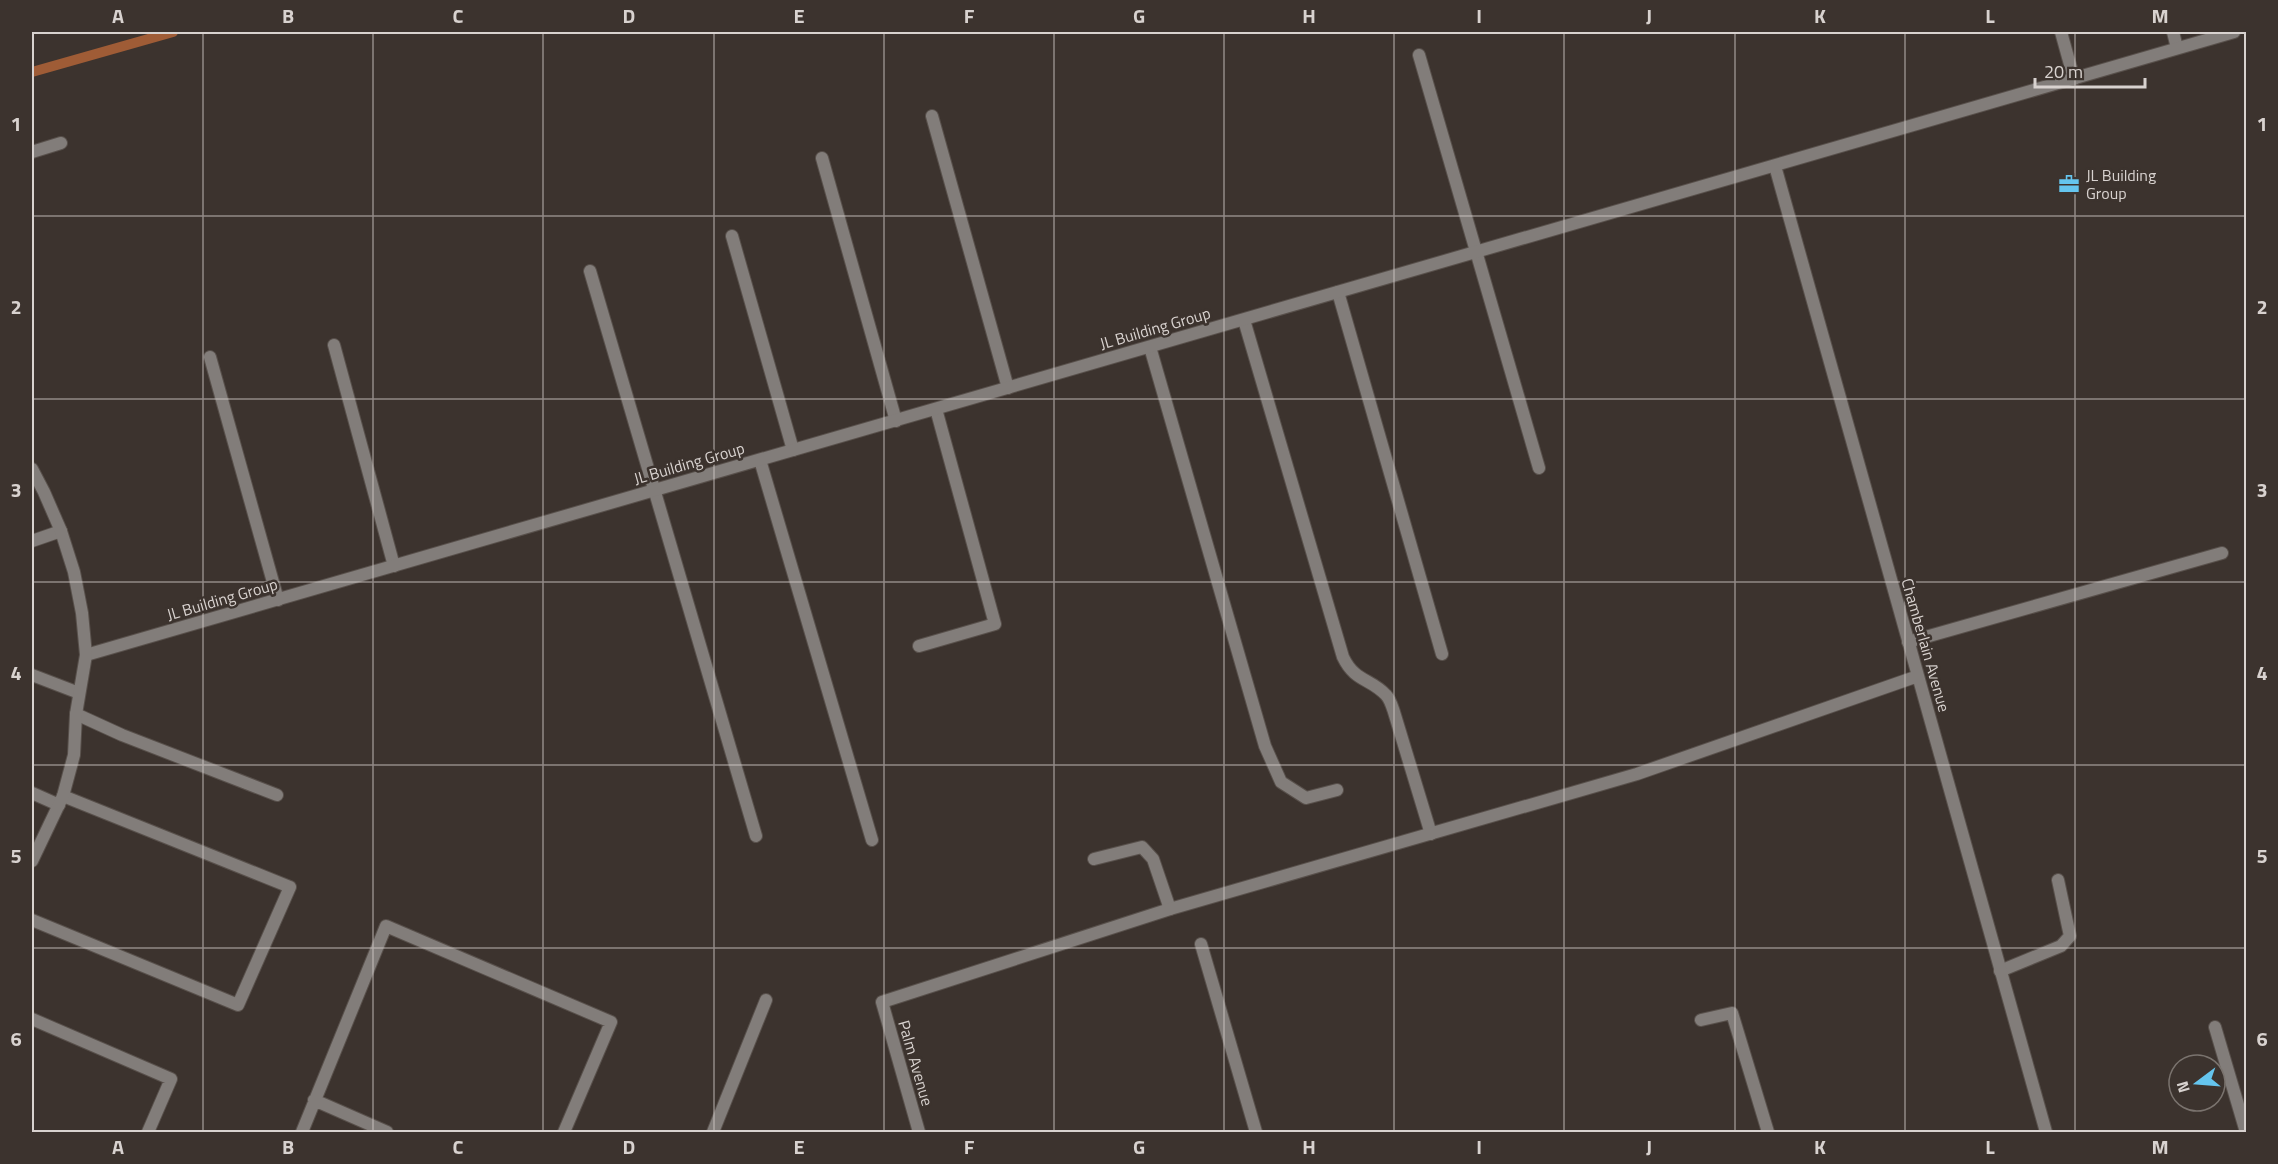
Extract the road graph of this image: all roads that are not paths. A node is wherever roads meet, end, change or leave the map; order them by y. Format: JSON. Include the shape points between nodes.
{"nodes":[{"id":1,"x":2061,"y":32,"type":"edge"},
{"id":2,"x":2173,"y":32,"type":"edge"},
{"id":3,"x":2234,"y":32,"type":"edge"},
{"id":4,"x":2177,"y":48,"type":"junction"},
{"id":5,"x":1419,"y":55,"type":"dead end"},
{"id":6,"x":2074,"y":79,"type":"junction"},
{"id":7,"x":932,"y":116,"type":"dead end"},
{"id":8,"x":61,"y":143,"type":"dead end"},
{"id":9,"x":32,"y":152,"type":"edge"},
{"id":10,"x":822,"y":158,"type":"dead end"},
{"id":11,"x":1774,"y":166,"type":"junction"},
{"id":12,"x":732,"y":237,"type":"dead end"},
{"id":13,"x":1476,"y":252,"type":"junction"},
{"id":14,"x":590,"y":271,"type":"dead end"},
{"id":15,"x":1338,"y":292,"type":"junction"},
{"id":16,"x":1244,"y":320,"type":"junction"},
{"id":17,"x":334,"y":345,"type":"dead end"},
{"id":18,"x":1150,"y":347,"type":"junction"},
{"id":19,"x":210,"y":357,"type":"dead end"},
{"id":20,"x":1008,"y":388,"type":"junction"},
{"id":21,"x":936,"y":409,"type":"junction"},
{"id":22,"x":896,"y":421,"type":"junction"},
{"id":23,"x":792,"y":450,"type":"junction"},
{"id":24,"x":760,"y":460,"type":"junction"},
{"id":25,"x":1539,"y":468,"type":"dead end"},
{"id":26,"x":32,"y":469,"type":"edge"},
{"id":27,"x":655,"y":490,"type":"junction"},
{"id":28,"x":61,"y":531,"type":"junction"},
{"id":29,"x":32,"y":541,"type":"edge"},
{"id":30,"x":2222,"y":553,"type":"dead end"},
{"id":31,"x":394,"y":566,"type":"junction"},
{"id":32,"x":278,"y":600,"type":"junction"},
{"id":33,"x":1908,"y":642,"type":"junction"},
{"id":34,"x":919,"y":645,"type":"dead end"},
{"id":35,"x":1442,"y":654,"type":"dead end"},
{"id":36,"x":86,"y":655,"type":"junction"},
{"id":37,"x":32,"y":675,"type":"edge"},
{"id":38,"x":1918,"y":676,"type":"junction"},
{"id":39,"x":79,"y":693,"type":"junction"},
{"id":40,"x":76,"y":714,"type":"junction"},
{"id":41,"x":1337,"y":790,"type":"dead end"},
{"id":42,"x":32,"y":793,"type":"edge"},
{"id":43,"x":277,"y":795,"type":"dead end"},
{"id":44,"x":61,"y":800,"type":"junction"},
{"id":45,"x":1431,"y":834,"type":"junction"},
{"id":46,"x":756,"y":836,"type":"dead end"},
{"id":47,"x":872,"y":840,"type":"dead end"},
{"id":48,"x":1095,"y":859,"type":"dead end"},
{"id":49,"x":32,"y":861,"type":"edge"},
{"id":50,"x":2058,"y":880,"type":"dead end"},
{"id":51,"x":1170,"y":909,"type":"junction"},
{"id":52,"x":32,"y":920,"type":"edge"},
{"id":53,"x":1201,"y":944,"type":"dead end"},
{"id":54,"x":2000,"y":972,"type":"junction"},
{"id":55,"x":766,"y":1000,"type":"dead end"},
{"id":56,"x":32,"y":1019,"type":"edge"},
{"id":57,"x":1701,"y":1020,"type":"dead end"},
{"id":58,"x":2215,"y":1027,"type":"dead end"},
{"id":59,"x":314,"y":1100,"type":"junction"},
{"id":60,"x":148,"y":1132,"type":"edge"},
{"id":61,"x":302,"y":1132,"type":"edge"},
{"id":62,"x":387,"y":1132,"type":"edge"},
{"id":63,"x":564,"y":1132,"type":"edge"},
{"id":64,"x":713,"y":1132,"type":"edge"},
{"id":65,"x":919,"y":1132,"type":"edge"},
{"id":66,"x":1256,"y":1132,"type":"edge"},
{"id":67,"x":1768,"y":1132,"type":"edge"},
{"id":68,"x":2046,"y":1132,"type":"edge"},
{"id":69,"x":2246,"y":1132,"type":"edge"}],
"edges":[{"from":1,"to":6,"type":"street"},
{"from":2,"to":4,"type":"street"},
{"from":3,"to":4,"type":"street","name":"JL Building Group"},
{"from":4,"to":6,"type":"street","name":"JL Building Group"},
{"from":5,"to":13,"type":"street"},
{"from":6,"to":11,"type":"street","name":"JL Building Group"},
{"from":7,"to":20,"type":"street"},
{"from":8,"to":9,"type":"street"},
{"from":10,"to":22,"type":"street"},
{"from":11,"to":13,"type":"street","name":"JL Building Group"},
{"from":11,"to":33,"type":"street","name":"Chamberlain Avenue"},
{"from":12,"to":23,"type":"street"},
{"from":13,"to":15,"type":"street","name":"JL Building Group"},
{"from":13,"to":25,"type":"street"},
{"from":14,"to":27,"type":"street"},
{"from":15,"to":16,"type":"street","name":"JL Building Group"},
{"from":15,"to":35,"type":"street"},
{"from":16,"to":18,"type":"street","name":"JL Building Group"},
{"from":16,"to":45,"type":"street","via":[[1343,657],[1355,676],[1388,696]]},
{"from":17,"to":31,"type":"street"},
{"from":18,"to":20,"type":"street","name":"JL Building Group"},
{"from":18,"to":41,"type":"street","via":[[1265,746],[1281,782],[1306,798]]},
{"from":19,"to":32,"type":"street"},
{"from":20,"to":21,"type":"street","name":"JL Building Group"},
{"from":21,"to":22,"type":"street","name":"JL Building Group"},
{"from":21,"to":34,"type":"street","via":[[995,624]]},
{"from":22,"to":23,"type":"street","name":"JL Building Group"},
{"from":23,"to":24,"type":"street","name":"JL Building Group"},
{"from":24,"to":27,"type":"street","name":"JL Building Group"},
{"from":24,"to":47,"type":"street"},
{"from":26,"to":28,"type":"street"},
{"from":27,"to":31,"type":"street","name":"JL Building Group"},
{"from":27,"to":46,"type":"street"},
{"from":28,"to":29,"type":"street"},
{"from":28,"to":36,"type":"street","via":[[76,582]]},
{"from":30,"to":33,"type":"street"},
{"from":31,"to":32,"type":"street","name":"JL Building Group"},
{"from":32,"to":36,"type":"street","name":"JL Building Group"},
{"from":33,"to":38,"type":"street","name":"Chamberlain Avenue"},
{"from":36,"to":39,"type":"street"},
{"from":37,"to":39,"type":"street"},
{"from":38,"to":45,"type":"street","via":[[1637,774]]},
{"from":38,"to":54,"type":"street","name":"Chamberlain Avenue"},
{"from":39,"to":40,"type":"street"},
{"from":40,"to":43,"type":"street"},
{"from":40,"to":44,"type":"street","via":[[74,755]]},
{"from":42,"to":44,"type":"street"},
{"from":44,"to":49,"type":"street"},
{"from":44,"to":52,"type":"street","via":[[290,887],[238,1005]]},
{"from":45,"to":51,"type":"street"},
{"from":48,"to":51,"type":"street","via":[[1142,847],[1153,859]]},
{"from":50,"to":54,"type":"street","via":[[2070,936],[2061,946]]},
{"from":51,"to":65,"type":"street","name":"Palm Avenue","via":[[882,1002]]},
{"from":53,"to":66,"type":"street"},
{"from":54,"to":68,"type":"street","name":"Chamberlain Avenue"},
{"from":55,"to":64,"type":"street"},
{"from":56,"to":60,"type":"street","via":[[171,1079]]},
{"from":57,"to":67,"type":"street","via":[[1732,1013]]},
{"from":58,"to":69,"type":"street"},
{"from":59,"to":61,"type":"street"},
{"from":59,"to":62,"type":"street"},
{"from":59,"to":63,"type":"street","via":[[386,926],[611,1022]]}]}
